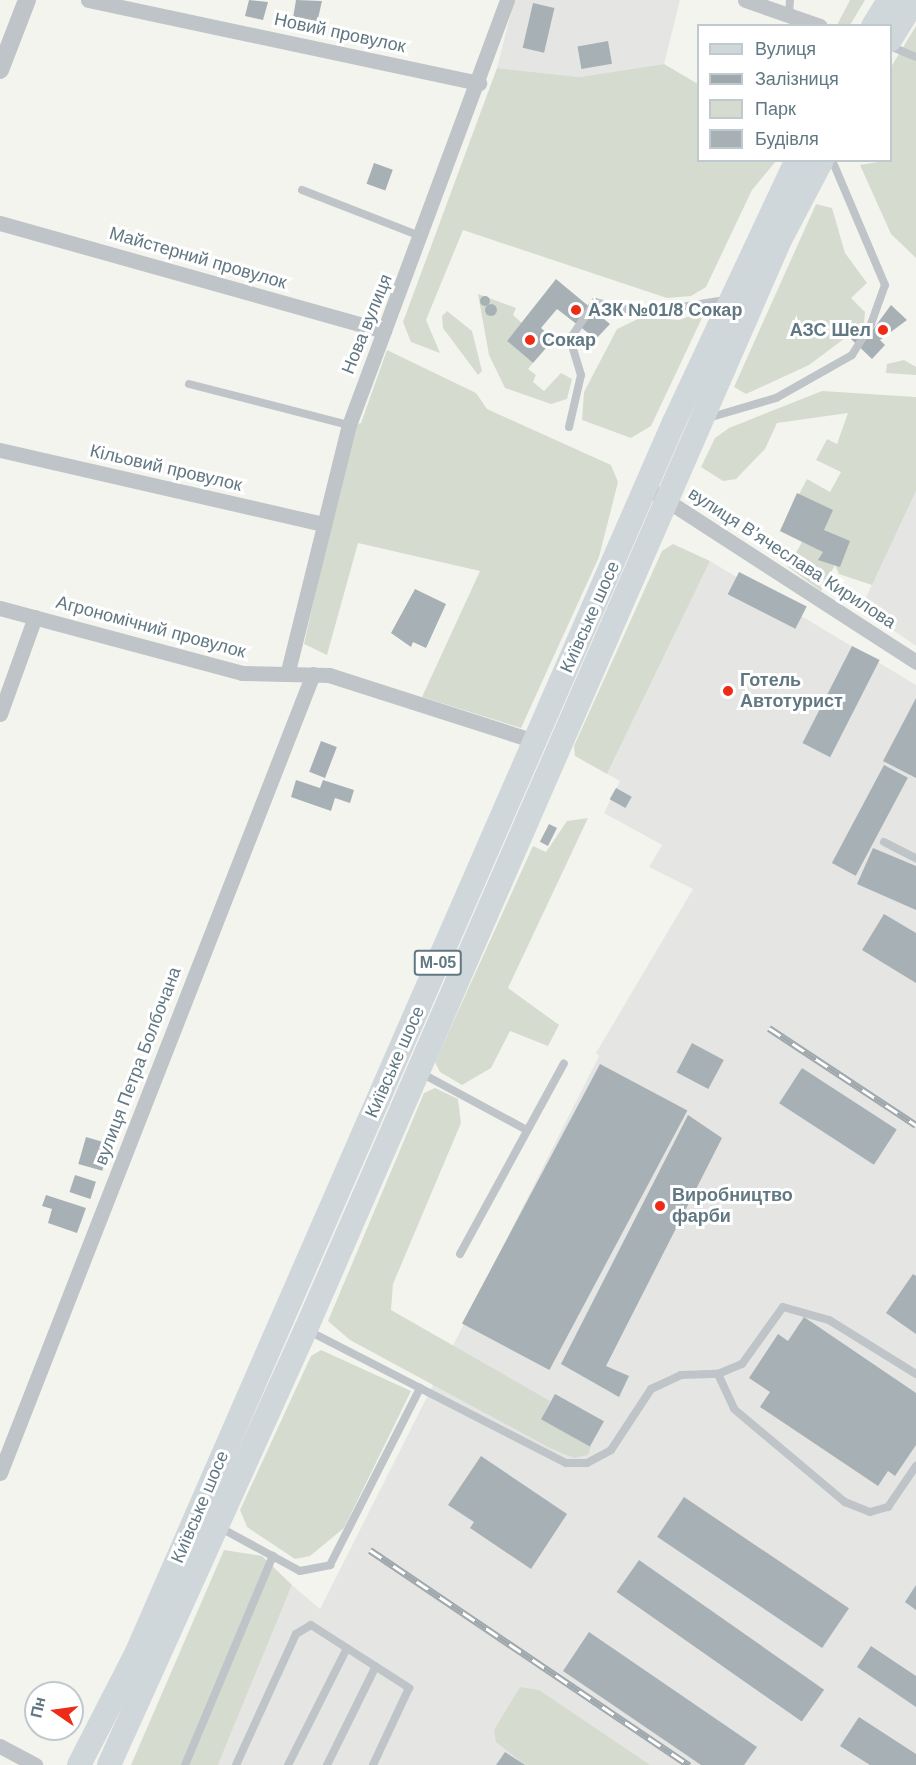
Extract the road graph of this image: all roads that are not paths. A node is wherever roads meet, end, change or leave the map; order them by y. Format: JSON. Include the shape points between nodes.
{"nodes":[{"id":1,"x":27,"y":0,"type":"edge"},
{"id":2,"x":88,"y":0,"type":"edge"},
{"id":3,"x":507,"y":0,"type":"edge"},
{"id":4,"x":745,"y":0,"type":"edge"},
{"id":5,"x":889,"y":0,"type":"edge"},
{"id":6,"x":915,"y":0,"type":"edge"},
{"id":7,"x":790,"y":7,"type":"edge"},
{"id":8,"x":816,"y":24,"type":"edge"},
{"id":9,"x":874,"y":24,"type":"edge"},
{"id":10,"x":892,"y":38,"type":"edge"},
{"id":11,"x":892,"y":46,"type":"edge"},
{"id":12,"x":916,"y":57,"type":"edge"},
{"id":13,"x":0,"y":70,"type":"edge"},
{"id":14,"x":479,"y":83,"type":"junction"},
{"id":15,"x":796,"y":162,"type":"edge"},
{"id":16,"x":821,"y":162,"type":"edge"},
{"id":17,"x":833,"y":162,"type":"edge"},
{"id":18,"x":302,"y":190,"type":"dead end"},
{"id":19,"x":0,"y":223,"type":"edge"},
{"id":20,"x":423,"y":237,"type":"junction"},
{"id":21,"x":730,"y":299,"type":"junction"},
{"id":22,"x":384,"y":331,"type":"junction"},
{"id":23,"x":189,"y":384,"type":"dead end"},
{"id":24,"x":701,"y":420,"type":"junction"},
{"id":25,"x":349,"y":425,"type":"junction"},
{"id":26,"x":569,"y":427,"type":"dead end"},
{"id":27,"x":0,"y":450,"type":"edge"},
{"id":28,"x":656,"y":493,"type":"junction"},
{"id":29,"x":324,"y":524,"type":"junction"},
{"id":30,"x":0,"y":608,"type":"edge"},
{"id":31,"x":35,"y":617,"type":"junction"},
{"id":32,"x":916,"y":662,"type":"edge"},
{"id":33,"x":288,"y":671,"type":"junction"},
{"id":34,"x":313,"y":674,"type":"junction"},
{"id":35,"x":0,"y":714,"type":"edge"},
{"id":36,"x":536,"y":741,"type":"junction"},
{"id":37,"x":884,"y":842,"type":"dead end"},
{"id":38,"x":916,"y":858,"type":"edge"},
{"id":39,"x":564,"y":1064,"type":"dead end"},
{"id":40,"x":418,"y":1072,"type":"junction"},
{"id":41,"x":525,"y":1129,"type":"junction"},
{"id":42,"x":460,"y":1254,"type":"dead end"},
{"id":43,"x":306,"y":1329,"type":"junction"},
{"id":44,"x":718,"y":1374,"type":"junction"},
{"id":45,"x":916,"y":1374,"type":"edge"},
{"id":46,"x":420,"y":1388,"type":"junction"},
{"id":47,"x":916,"y":1466,"type":"edge"},
{"id":48,"x":0,"y":1473,"type":"edge"},
{"id":49,"x":218,"y":1526,"type":"junction"},
{"id":50,"x":273,"y":1556,"type":"junction"},
{"id":51,"x":348,"y":1648,"type":"junction"},
{"id":52,"x":376,"y":1666,"type":"junction"},
{"id":53,"x":0,"y":1746,"type":"edge"},
{"id":54,"x":35,"y":1765,"type":"edge"},
{"id":55,"x":79,"y":1765,"type":"edge"},
{"id":56,"x":109,"y":1765,"type":"edge"},
{"id":57,"x":185,"y":1765,"type":"edge"},
{"id":58,"x":236,"y":1765,"type":"edge"},
{"id":59,"x":288,"y":1765,"type":"edge"},
{"id":60,"x":327,"y":1765,"type":"edge"},
{"id":61,"x":373,"y":1765,"type":"edge"}],
"edges":[{"from":1,"to":13,"type":"street"},
{"from":2,"to":14,"type":"street","name":"Новий провулок"},
{"from":3,"to":14,"type":"street","name":"Нова вулиця"},
{"from":4,"to":7,"type":"street"},
{"from":5,"to":9,"type":"main road"},
{"from":6,"to":10,"type":"main road"},
{"from":7,"to":8,"type":"street"},
{"from":11,"to":12,"type":"lane"},
{"from":14,"to":20,"type":"street","name":"Нова вулиця"},
{"from":15,"to":21,"type":"main road","name":"Київське шосе","number":"М-05"},
{"from":16,"to":24,"type":"main road","number":"М-05"},
{"from":17,"to":24,"type":"lane","via":[[885,285],[871,324],[852,355],[777,398]]},
{"from":18,"to":20,"type":"lane"},
{"from":19,"to":22,"type":"street","name":"Майстерний провулок"},
{"from":20,"to":22,"type":"street","name":"Нова вулиця"},
{"from":21,"to":26,"type":"lane","via":[[669,309],[596,302],[570,339],[581,375]]},
{"from":21,"to":28,"type":"main road","name":"Київське шосе","number":"М-05"},
{"from":22,"to":25,"type":"street","name":"Нова вулиця"},
{"from":23,"to":25,"type":"lane"},
{"from":24,"to":28,"type":"main road","number":"М-05"},
{"from":25,"to":29,"type":"street","name":"Нова вулиця"},
{"from":27,"to":29,"type":"street","name":"Кільовий провулок"},
{"from":28,"to":32,"type":"street","name":"вулиця Вʼячеслава Кирилова"},
{"from":28,"to":36,"type":"main road","name":"Київське шосе","number":"М-05"},
{"from":28,"to":40,"type":"main road","number":"М-05"},
{"from":29,"to":33,"type":"street","name":"Нова вулиця"},
{"from":30,"to":31,"type":"street","name":"Агрономічний провулок"},
{"from":31,"to":33,"type":"street","name":"Агрономічний провулок","via":[[242,673]]},
{"from":31,"to":35,"type":"street"},
{"from":33,"to":34,"type":"street","name":"Агрономічний провулок"},
{"from":34,"to":36,"type":"street","name":"Агрономічний провулок"},
{"from":34,"to":48,"type":"street","name":"вулиця Петра Болбочана"},
{"from":36,"to":55,"type":"main road","name":"Київське шосе","number":"М-05","via":[[136,1654]]},
{"from":37,"to":38,"type":"lane"},
{"from":39,"to":41,"type":"lane"},
{"from":40,"to":41,"type":"lane"},
{"from":40,"to":43,"type":"main road","number":"М-05"},
{"from":41,"to":42,"type":"lane"},
{"from":43,"to":46,"type":"lane"},
{"from":43,"to":49,"type":"main road","number":"М-05"},
{"from":44,"to":45,"type":"lane","via":[[742,1364],[783,1307],[829,1320]]},
{"from":44,"to":46,"type":"lane","via":[[681,1375],[651,1389],[611,1450],[587,1463],[566,1463]]},
{"from":44,"to":47,"type":"lane","via":[[734,1409],[845,1502],[870,1512],[888,1507]]},
{"from":46,"to":50,"type":"lane","via":[[330,1565],[300,1571]]},
{"from":49,"to":50,"type":"lane"},
{"from":49,"to":56,"type":"main road","number":"М-05"},
{"from":50,"to":57,"type":"lane"},
{"from":51,"to":52,"type":"lane"},
{"from":51,"to":58,"type":"lane","via":[[311,1625],[301,1628]]},
{"from":51,"to":59,"type":"lane"},
{"from":52,"to":60,"type":"lane"},
{"from":52,"to":61,"type":"lane","via":[[409,1688]]},
{"from":53,"to":54,"type":"street"}]}
